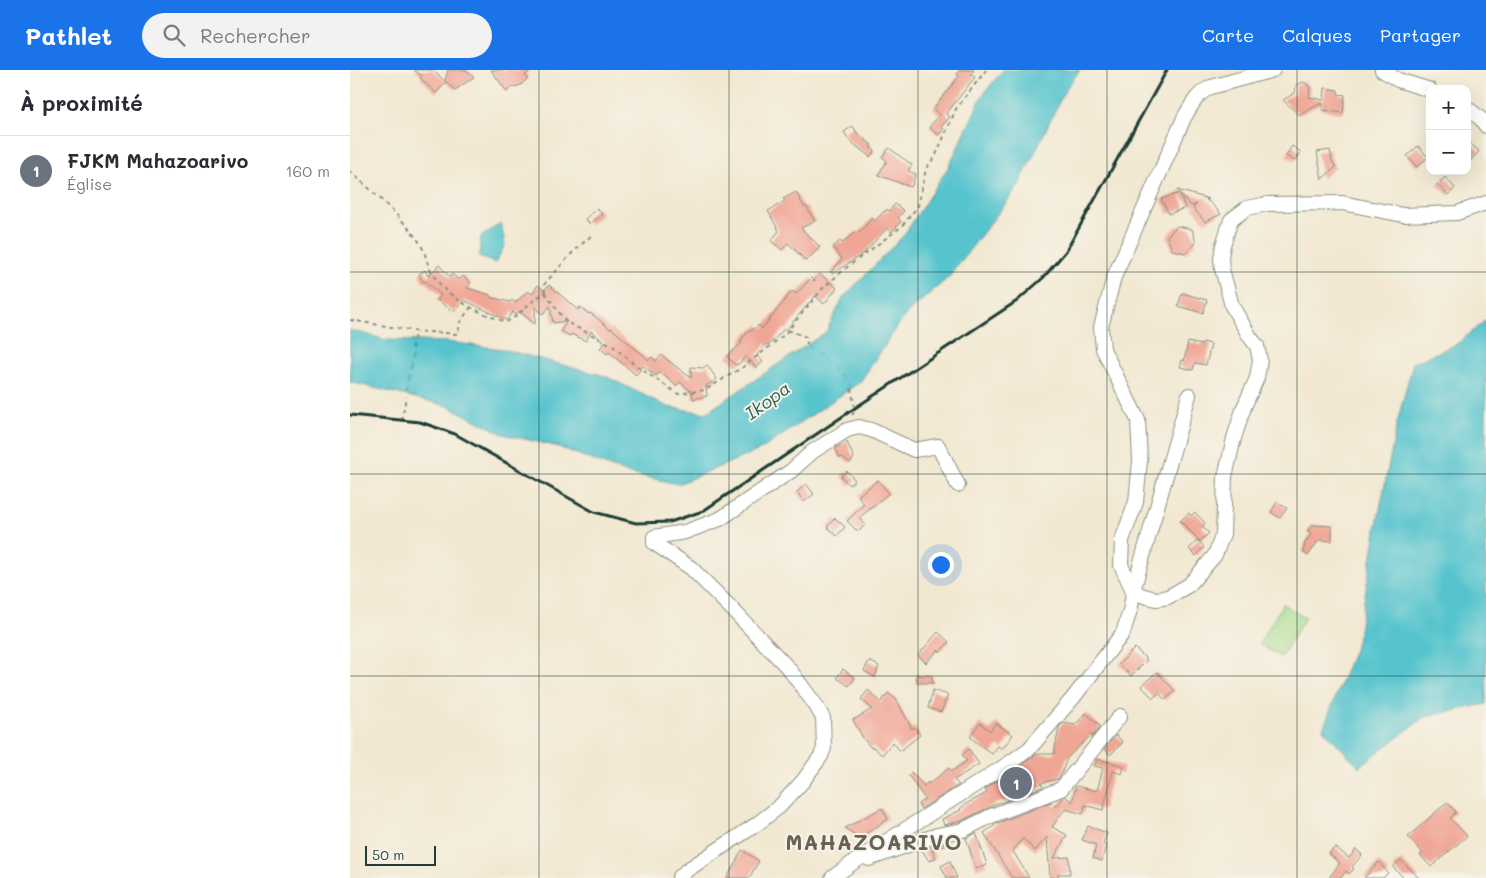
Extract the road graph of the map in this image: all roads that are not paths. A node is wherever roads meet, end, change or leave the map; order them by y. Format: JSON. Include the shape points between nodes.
{"nodes":[{"id":1,"x":1273,"y":70,"type":"edge"},
{"id":2,"x":1382,"y":70,"type":"edge"},
{"id":3,"x":1426,"y":89,"type":"edge"},
{"id":4,"x":1471,"y":111,"type":"edge"},
{"id":5,"x":1486,"y":126,"type":"edge"},
{"id":6,"x":1486,"y":204,"type":"edge"},
{"id":7,"x":1189,"y":395,"type":"dead end"},
{"id":8,"x":958,"y":485,"type":"dead end"},
{"id":9,"x":1133,"y":592,"type":"junction"},
{"id":10,"x":1120,"y":716,"type":"dead end"},
{"id":11,"x":851,"y":864,"type":"junction"},
{"id":12,"x":679,"y":878,"type":"edge"},
{"id":13,"x":832,"y":878,"type":"edge"}],
"edges":[{"from":1,"to":9,"type":"street","via":[[1211,87],[1197,97],[1184,118],[1114,277],[1105,308],[1101,327],[1103,349],[1138,420],[1140,461],[1136,502],[1122,540],[1121,565]]},
{"from":2,"to":3,"type":"street","via":[[1398,80]]},
{"from":4,"to":5,"type":"street"},
{"from":6,"to":9,"type":"street","via":[[1457,213],[1403,215],[1342,203],[1268,204],[1248,208],[1231,220],[1223,245],[1222,269],[1232,306],[1257,346],[1260,360],[1257,378],[1234,438],[1225,478],[1223,534],[1216,555],[1189,585],[1168,597],[1150,598]]},
{"from":7,"to":9,"type":"street"},
{"from":8,"to":12,"type":"street","via":[[938,446],[914,450],[859,427],[847,430],[812,452],[791,471],[720,519],[654,539],[656,544],[691,568],[788,669],[815,704],[824,725],[821,756],[780,806]]},
{"from":9,"to":11,"type":"street","via":[[1132,607],[1123,633],[1029,749]]},
{"from":10,"to":11,"type":"street","via":[[1061,789],[963,830],[937,835]]},
{"from":11,"to":13,"type":"street"}]}
